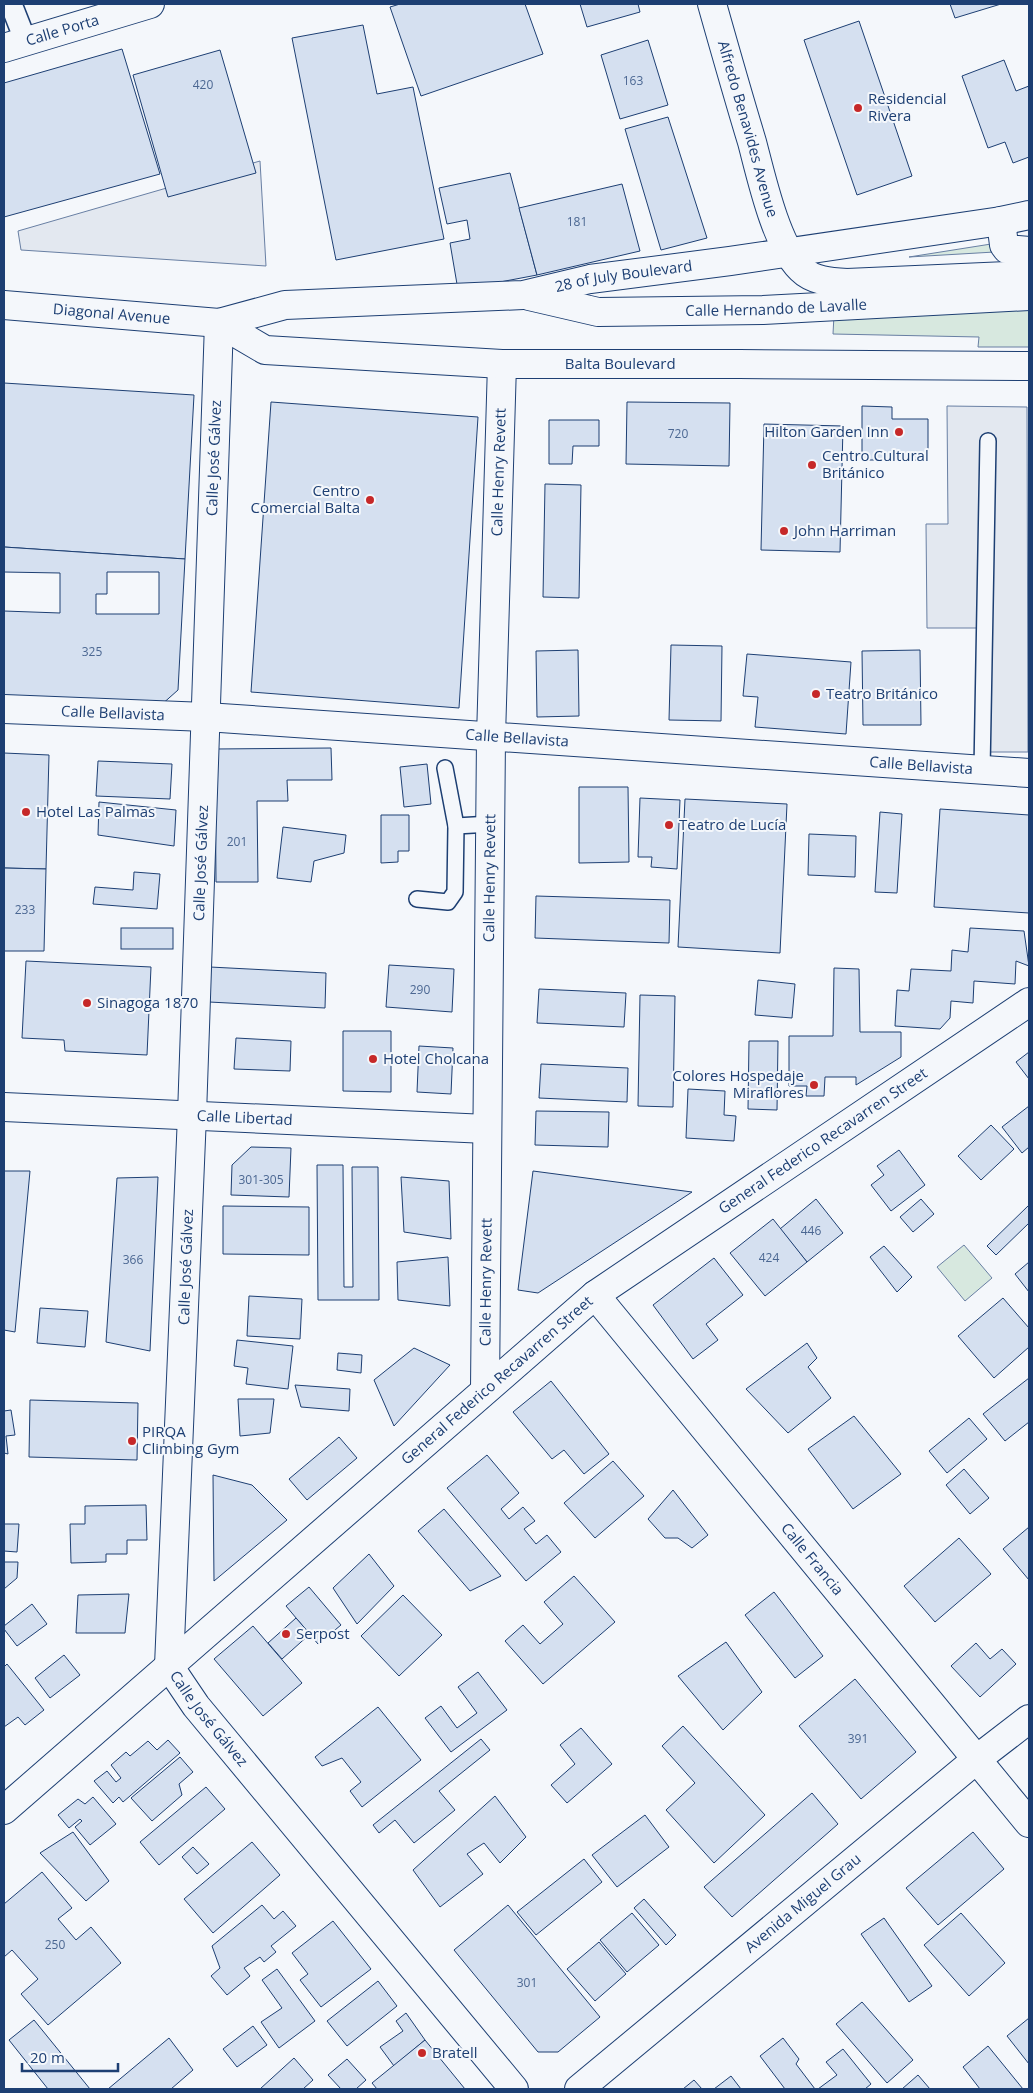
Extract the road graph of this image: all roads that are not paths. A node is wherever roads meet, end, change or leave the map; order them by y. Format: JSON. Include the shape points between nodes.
{"nodes":[{"id":1,"x":11,"y":4,"type":"edge"},
{"id":2,"x":150,"y":4,"type":"edge"},
{"id":3,"x":712,"y":4,"type":"edge"},
{"id":4,"x":15,"y":45,"type":"edge"},
{"id":5,"x":1029,"y":215,"type":"edge"},
{"id":6,"x":1001,"y":221,"type":"junction"},
{"id":7,"x":1029,"y":251,"type":"edge"},
{"id":8,"x":790,"y":253,"type":"junction"},
{"id":9,"x":1029,"y":275,"type":"edge"},
{"id":10,"x":523,"y":295,"type":"junction"},
{"id":11,"x":1029,"y":296,"type":"edge"},
{"id":12,"x":4,"y":305,"type":"edge"},
{"id":13,"x":218,"y":323,"type":"junction"},
{"id":14,"x":502,"y":364,"type":"junction"},
{"id":15,"x":1029,"y":366,"type":"edge"},
{"id":16,"x":988,"y":441,"type":"dead end"},
{"id":17,"x":4,"y":709,"type":"edge"},
{"id":18,"x":206,"y":717,"type":"junction"},
{"id":19,"x":491,"y":737,"type":"junction"},
{"id":20,"x":445,"y":768,"type":"dead end"},
{"id":21,"x":982,"y":770,"type":"junction"},
{"id":22,"x":1029,"y":773,"type":"edge"},
{"id":23,"x":490,"y":824,"type":"junction"},
{"id":24,"x":456,"y":826,"type":"junction"},
{"id":25,"x":417,"y":899,"type":"dead end"},
{"id":26,"x":1029,"y":1002,"type":"edge"},
{"id":27,"x":4,"y":1107,"type":"edge"},
{"id":28,"x":192,"y":1115,"type":"junction"},
{"id":29,"x":487,"y":1128,"type":"junction"},
{"id":30,"x":595,"y":1295,"type":"junction"},
{"id":31,"x":485,"y":1390,"type":"junction"},
{"id":32,"x":169,"y":1666,"type":"junction"},
{"id":33,"x":1029,"y":1720,"type":"edge"},
{"id":34,"x":977,"y":1759,"type":"junction"},
{"id":35,"x":4,"y":1810,"type":"edge"},
{"id":36,"x":1029,"y":1823,"type":"edge"},
{"id":37,"x":514,"y":2089,"type":"edge"},
{"id":38,"x":579,"y":2089,"type":"edge"}],
"edges":[{"from":1,"to":4,"type":"street"},
{"from":2,"to":4,"type":"street","name":"Calle Porta"},
{"from":3,"to":8,"type":"street","name":"Alfredo Benavides Avenue","via":[[764,184],[779,231]]},
{"from":5,"to":6,"type":"street","name":"28 of July Boulevard"},
{"from":6,"to":7,"type":"street","via":[[1007,249]]},
{"from":6,"to":8,"type":"street","name":"28 of July Boulevard"},
{"from":8,"to":9,"type":"street","name":"Calle Hernando de Lavalle","via":[[805,273],[819,280],[838,283]]},
{"from":8,"to":10,"type":"street","name":"28 of July Boulevard","via":[[590,279]]},
{"from":10,"to":11,"type":"street","name":"Calle Hernando de Lavalle","via":[[598,312],[763,310]]},
{"from":10,"to":13,"type":"street","name":"28 of July Boulevard","via":[[285,305]]},
{"from":12,"to":13,"type":"street","name":"Diagonal Avenue"},
{"from":13,"to":14,"type":"street","name":"Balta Boulevard","via":[[265,350]]},
{"from":13,"to":18,"type":"street","name":"Calle José Gálvez"},
{"from":14,"to":15,"type":"street","name":"Balta Boulevard"},
{"from":14,"to":19,"type":"street","name":"Calle Henry Revett"},
{"from":16,"to":21,"type":"lane"},
{"from":17,"to":18,"type":"street","name":"Calle Bellavista"},
{"from":18,"to":19,"type":"street","name":"Calle Bellavista"},
{"from":18,"to":28,"type":"street","name":"Calle José Gálvez"},
{"from":19,"to":21,"type":"street","name":"Calle Bellavista"},
{"from":19,"to":23,"type":"street","name":"Calle Henry Revett"},
{"from":20,"to":24,"type":"lane"},
{"from":21,"to":22,"type":"street","name":"Calle Bellavista"},
{"from":23,"to":24,"type":"lane"},
{"from":23,"to":29,"type":"street","name":"Calle Henry Revett"},
{"from":24,"to":25,"type":"lane","via":[[455,892],[448,902]]},
{"from":26,"to":30,"type":"street","name":"General Federico Recavarren Street"},
{"from":27,"to":28,"type":"street","name":"Calle Libertad"},
{"from":28,"to":29,"type":"street","name":"Calle Libertad"},
{"from":28,"to":32,"type":"street","name":"Calle José Gálvez"},
{"from":29,"to":31,"type":"street","name":"Calle Henry Revett"},
{"from":30,"to":31,"type":"street","name":"General Federico Recavarren Street"},
{"from":30,"to":34,"type":"street","name":"Calle Francia"},
{"from":31,"to":32,"type":"street","name":"General Federico Recavarren Street"},
{"from":32,"to":35,"type":"street","name":"General Federico Recavarren Street"},
{"from":32,"to":37,"type":"street","name":"Calle José Gálvez","via":[[196,1706]]},
{"from":33,"to":34,"type":"street","name":"Avenida Miguel Grau"},
{"from":34,"to":36,"type":"street","name":"Calle Francia"},
{"from":34,"to":38,"type":"street","name":"Avenida Miguel Grau"}]}
